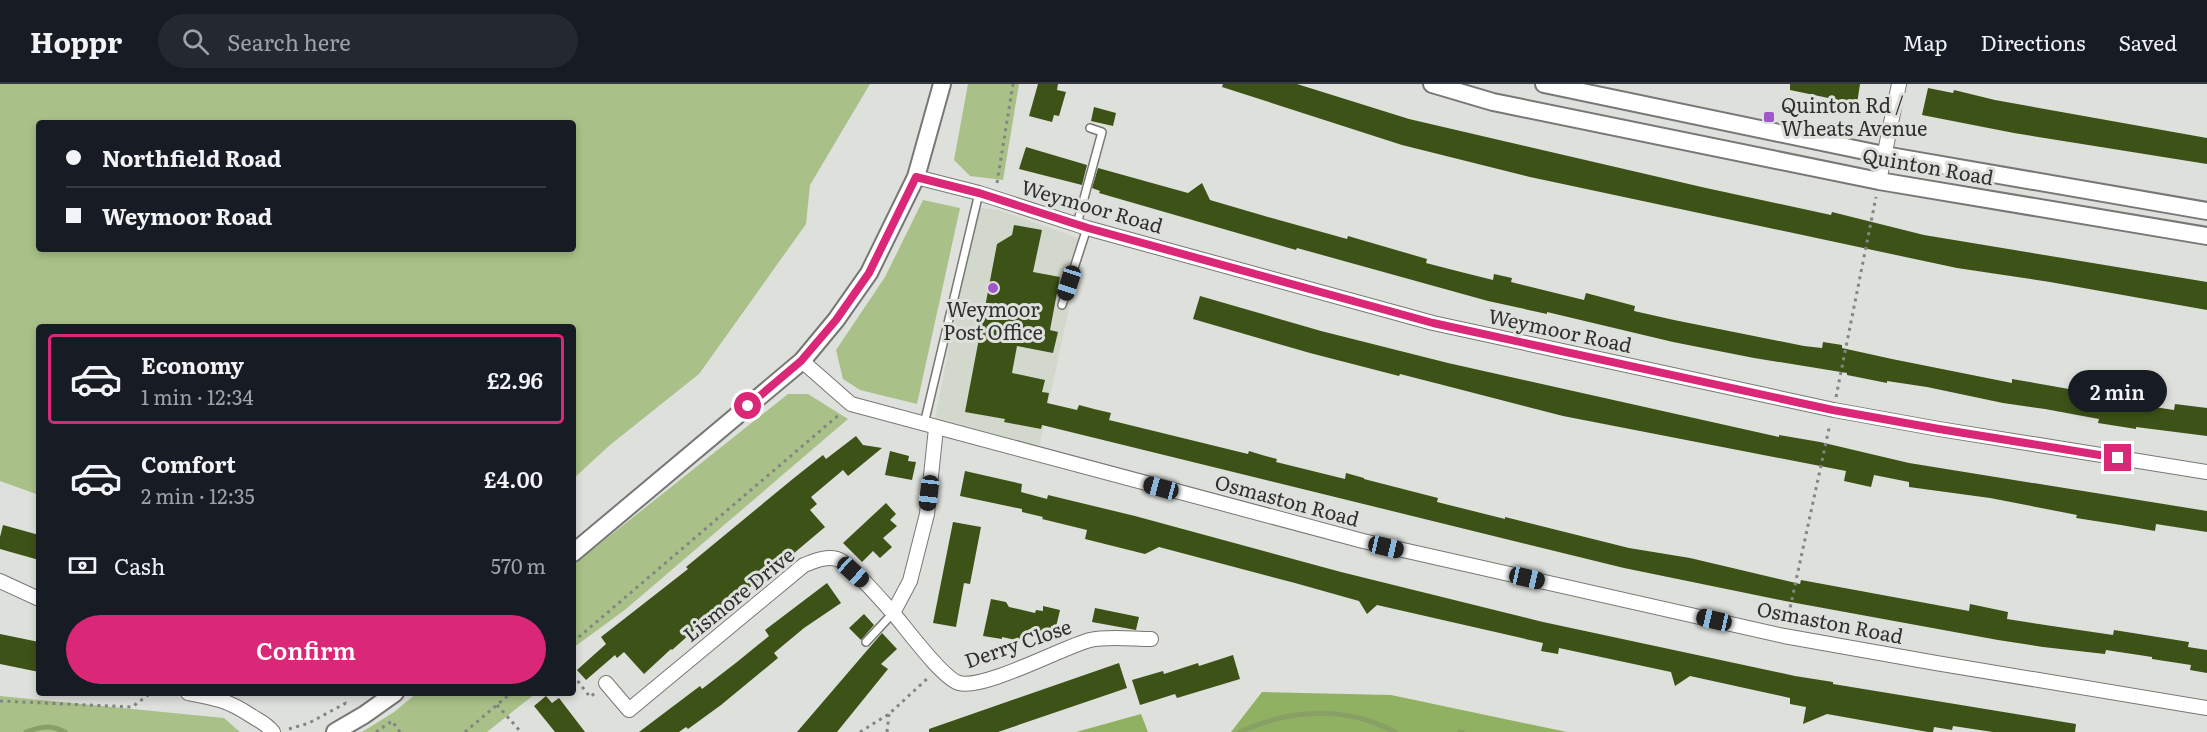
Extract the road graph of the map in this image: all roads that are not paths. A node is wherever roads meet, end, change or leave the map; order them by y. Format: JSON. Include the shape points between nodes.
{"nodes":[{"id":1,"x":942,"y":84,"type":"edge"},
{"id":2,"x":1432,"y":84,"type":"edge"},
{"id":3,"x":1544,"y":84,"type":"edge"},
{"id":4,"x":1899,"y":84,"type":"edge"},
{"id":5,"x":1090,"y":128,"type":"dead end"},
{"id":6,"x":1884,"y":155,"type":"junction"},
{"id":7,"x":916,"y":177,"type":"junction"},
{"id":8,"x":1879,"y":181,"type":"junction"},
{"id":9,"x":979,"y":193,"type":"junction"},
{"id":10,"x":2207,"y":212,"type":"edge"},
{"id":11,"x":1082,"y":226,"type":"junction"},
{"id":12,"x":2207,"y":236,"type":"edge"},
{"id":13,"x":1062,"y":305,"type":"dead end"},
{"id":14,"x":801,"y":361,"type":"junction"},
{"id":15,"x":930,"y":426,"type":"junction"},
{"id":16,"x":2207,"y":472,"type":"edge"},
{"id":17,"x":576,"y":550,"type":"edge"},
{"id":18,"x":0,"y":581,"type":"edge"},
{"id":19,"x":36,"y":598,"type":"edge"},
{"id":20,"x":893,"y":613,"type":"junction"},
{"id":21,"x":1151,"y":639,"type":"dead end"},
{"id":22,"x":866,"y":642,"type":"dead end"},
{"id":23,"x":606,"y":683,"type":"road end"},
{"id":24,"x":221,"y":696,"type":"edge"},
{"id":25,"x":391,"y":696,"type":"edge"},
{"id":26,"x":2207,"y":708,"type":"edge"},
{"id":27,"x":273,"y":732,"type":"edge"},
{"id":28,"x":335,"y":732,"type":"edge"}],
"edges":[{"from":1,"to":7,"type":"street"},
{"from":2,"to":8,"type":"street","name":"Quinton Road","via":[[1493,102]]},
{"from":3,"to":6,"type":"street","name":"Quinton Road"},
{"from":4,"to":6,"type":"street"},
{"from":5,"to":11,"type":"lane","via":[[1102,132]]},
{"from":6,"to":8,"type":"street"},
{"from":6,"to":10,"type":"street","name":"Quinton Road"},
{"from":7,"to":9,"type":"street","name":"Weymoor Road"},
{"from":7,"to":14,"type":"street","via":[[869,273]]},
{"from":8,"to":12,"type":"street","name":"Quinton Road"},
{"from":9,"to":11,"type":"street","name":"Weymoor Road"},
{"from":9,"to":15,"type":"lane"},
{"from":11,"to":13,"type":"lane"},
{"from":11,"to":16,"type":"street","name":"Weymoor Road","via":[[1433,323],[1833,410]]},
{"from":14,"to":15,"type":"street","name":"Osmaston Road","via":[[851,405]]},
{"from":14,"to":17,"type":"street"},
{"from":15,"to":20,"type":"street","via":[[927,514],[910,581]]},
{"from":15,"to":26,"type":"street","name":"Osmaston Road","via":[[1363,541],[1784,636]]},
{"from":18,"to":19,"type":"street"},
{"from":20,"to":21,"type":"street","name":"Derry Close","via":[[939,668],[958,683],[973,684],[1091,639]]},
{"from":20,"to":22,"type":"lane"},
{"from":20,"to":23,"type":"street","name":"Lismore Drive","via":[[839,559],[822,558],[804,565],[629,710]]},
{"from":24,"to":27,"type":"street","via":[[267,723]]},
{"from":25,"to":28,"type":"street"}]}
